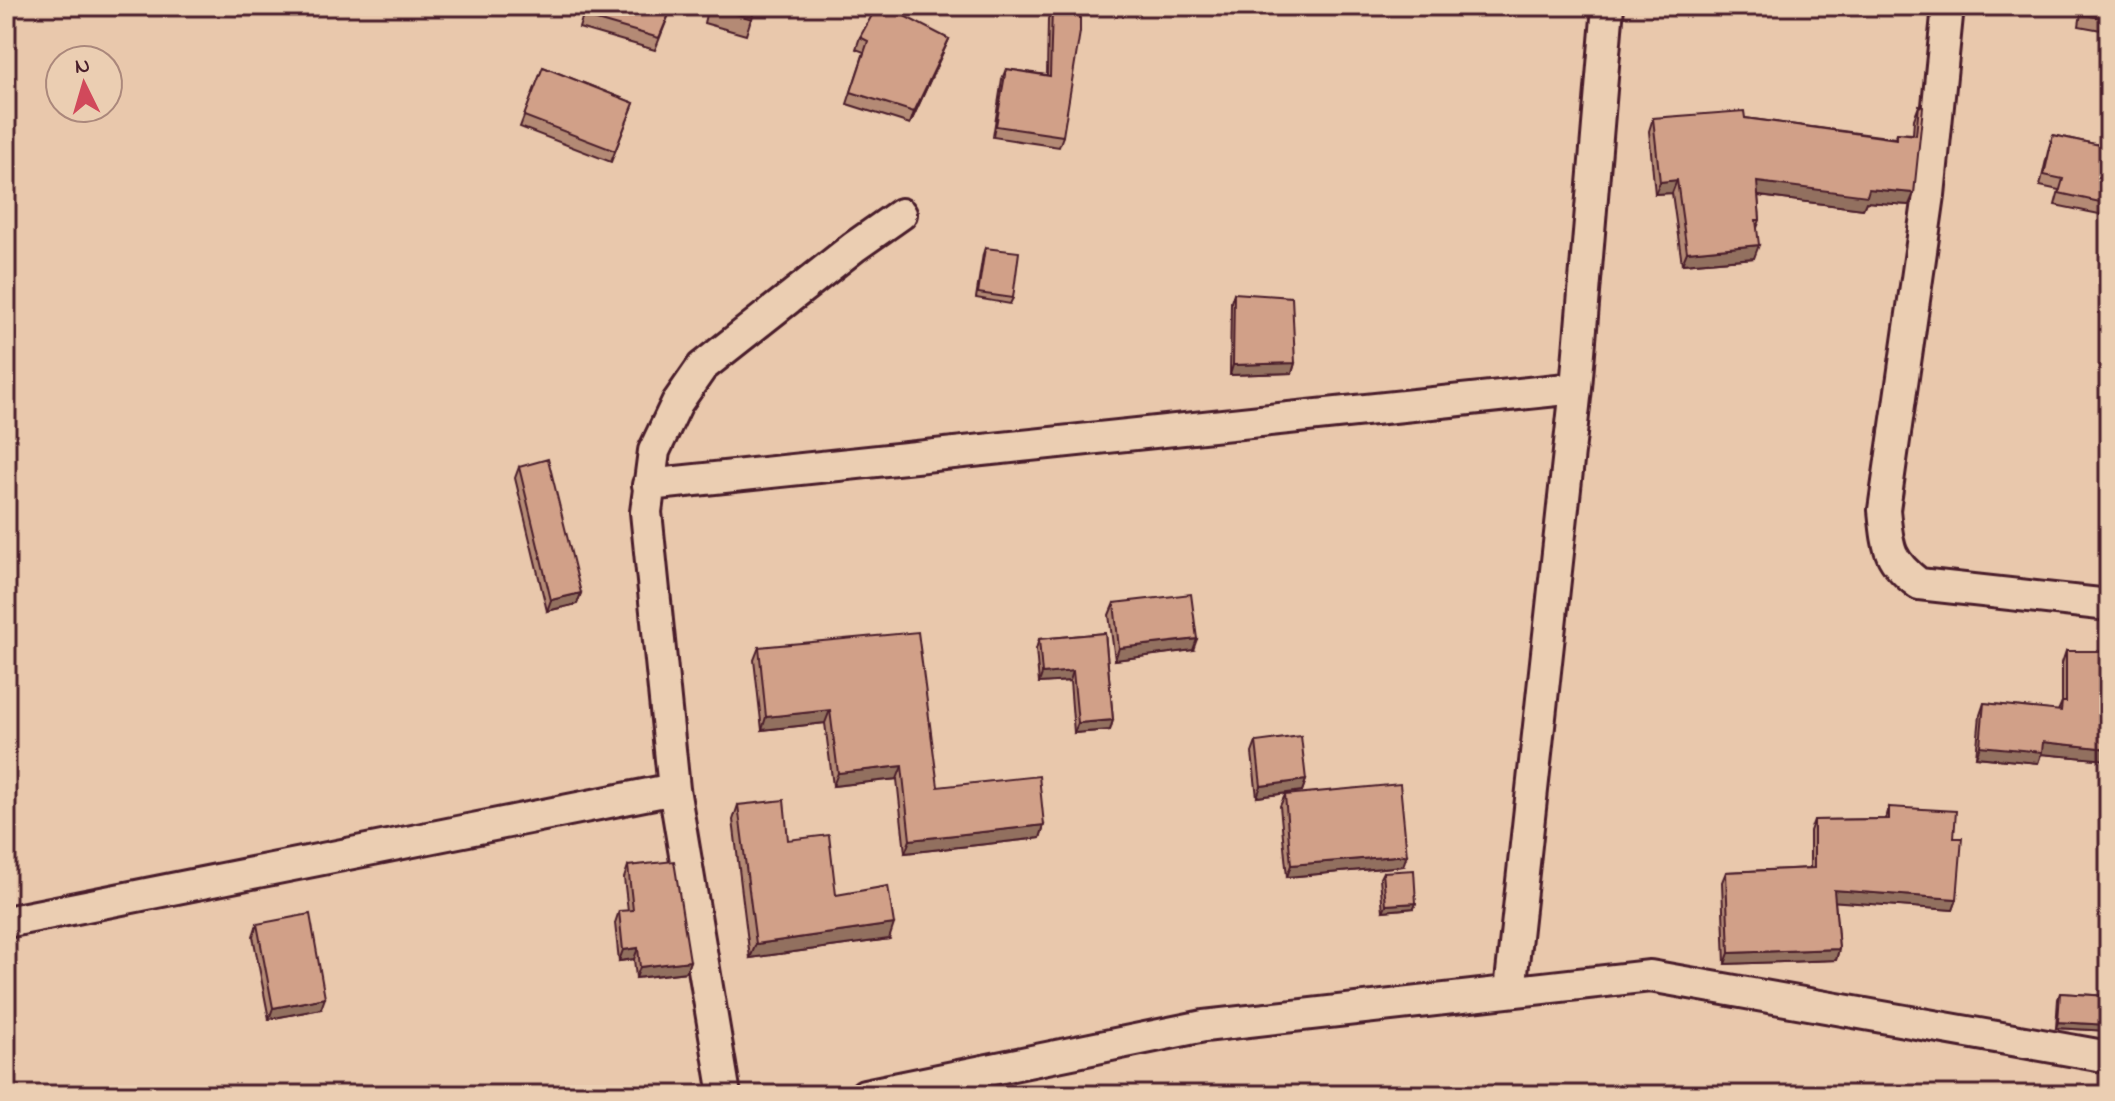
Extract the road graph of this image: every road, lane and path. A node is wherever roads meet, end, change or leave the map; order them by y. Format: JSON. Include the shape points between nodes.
{"nodes":[{"id":1,"x":1608,"y":6,"type":"edge"},
{"id":2,"x":1948,"y":6,"type":"edge"},
{"id":3,"x":901,"y":214,"type":"dead end"},
{"id":4,"x":1576,"y":388,"type":"junction"},
{"id":5,"x":648,"y":485,"type":"junction"},
{"id":6,"x":2109,"y":605,"type":"edge"},
{"id":7,"x":674,"y":789,"type":"junction"},
{"id":8,"x":6,"y":922,"type":"edge"},
{"id":9,"x":1510,"y":991,"type":"junction"},
{"id":10,"x":2109,"y":1057,"type":"edge"},
{"id":11,"x":725,"y":1095,"type":"edge"},
{"id":12,"x":865,"y":1095,"type":"edge"}],
"edges":[{"from":1,"to":4,"type":"street"},
{"from":2,"to":6,"type":"street","via":[[1929,195],[1884,510],[1887,546],[1896,566],[1919,584]]},
{"from":3,"to":5,"type":"street","via":[[702,367],[654,451]]},
{"from":4,"to":5,"type":"street"},
{"from":4,"to":9,"type":"street"},
{"from":5,"to":7,"type":"street","via":[[646,512]]},
{"from":7,"to":8,"type":"street"},
{"from":7,"to":11,"type":"street"},
{"from":9,"to":10,"type":"street","via":[[1650,976]]},
{"from":9,"to":12,"type":"street","via":[[1204,1026]]}]}
